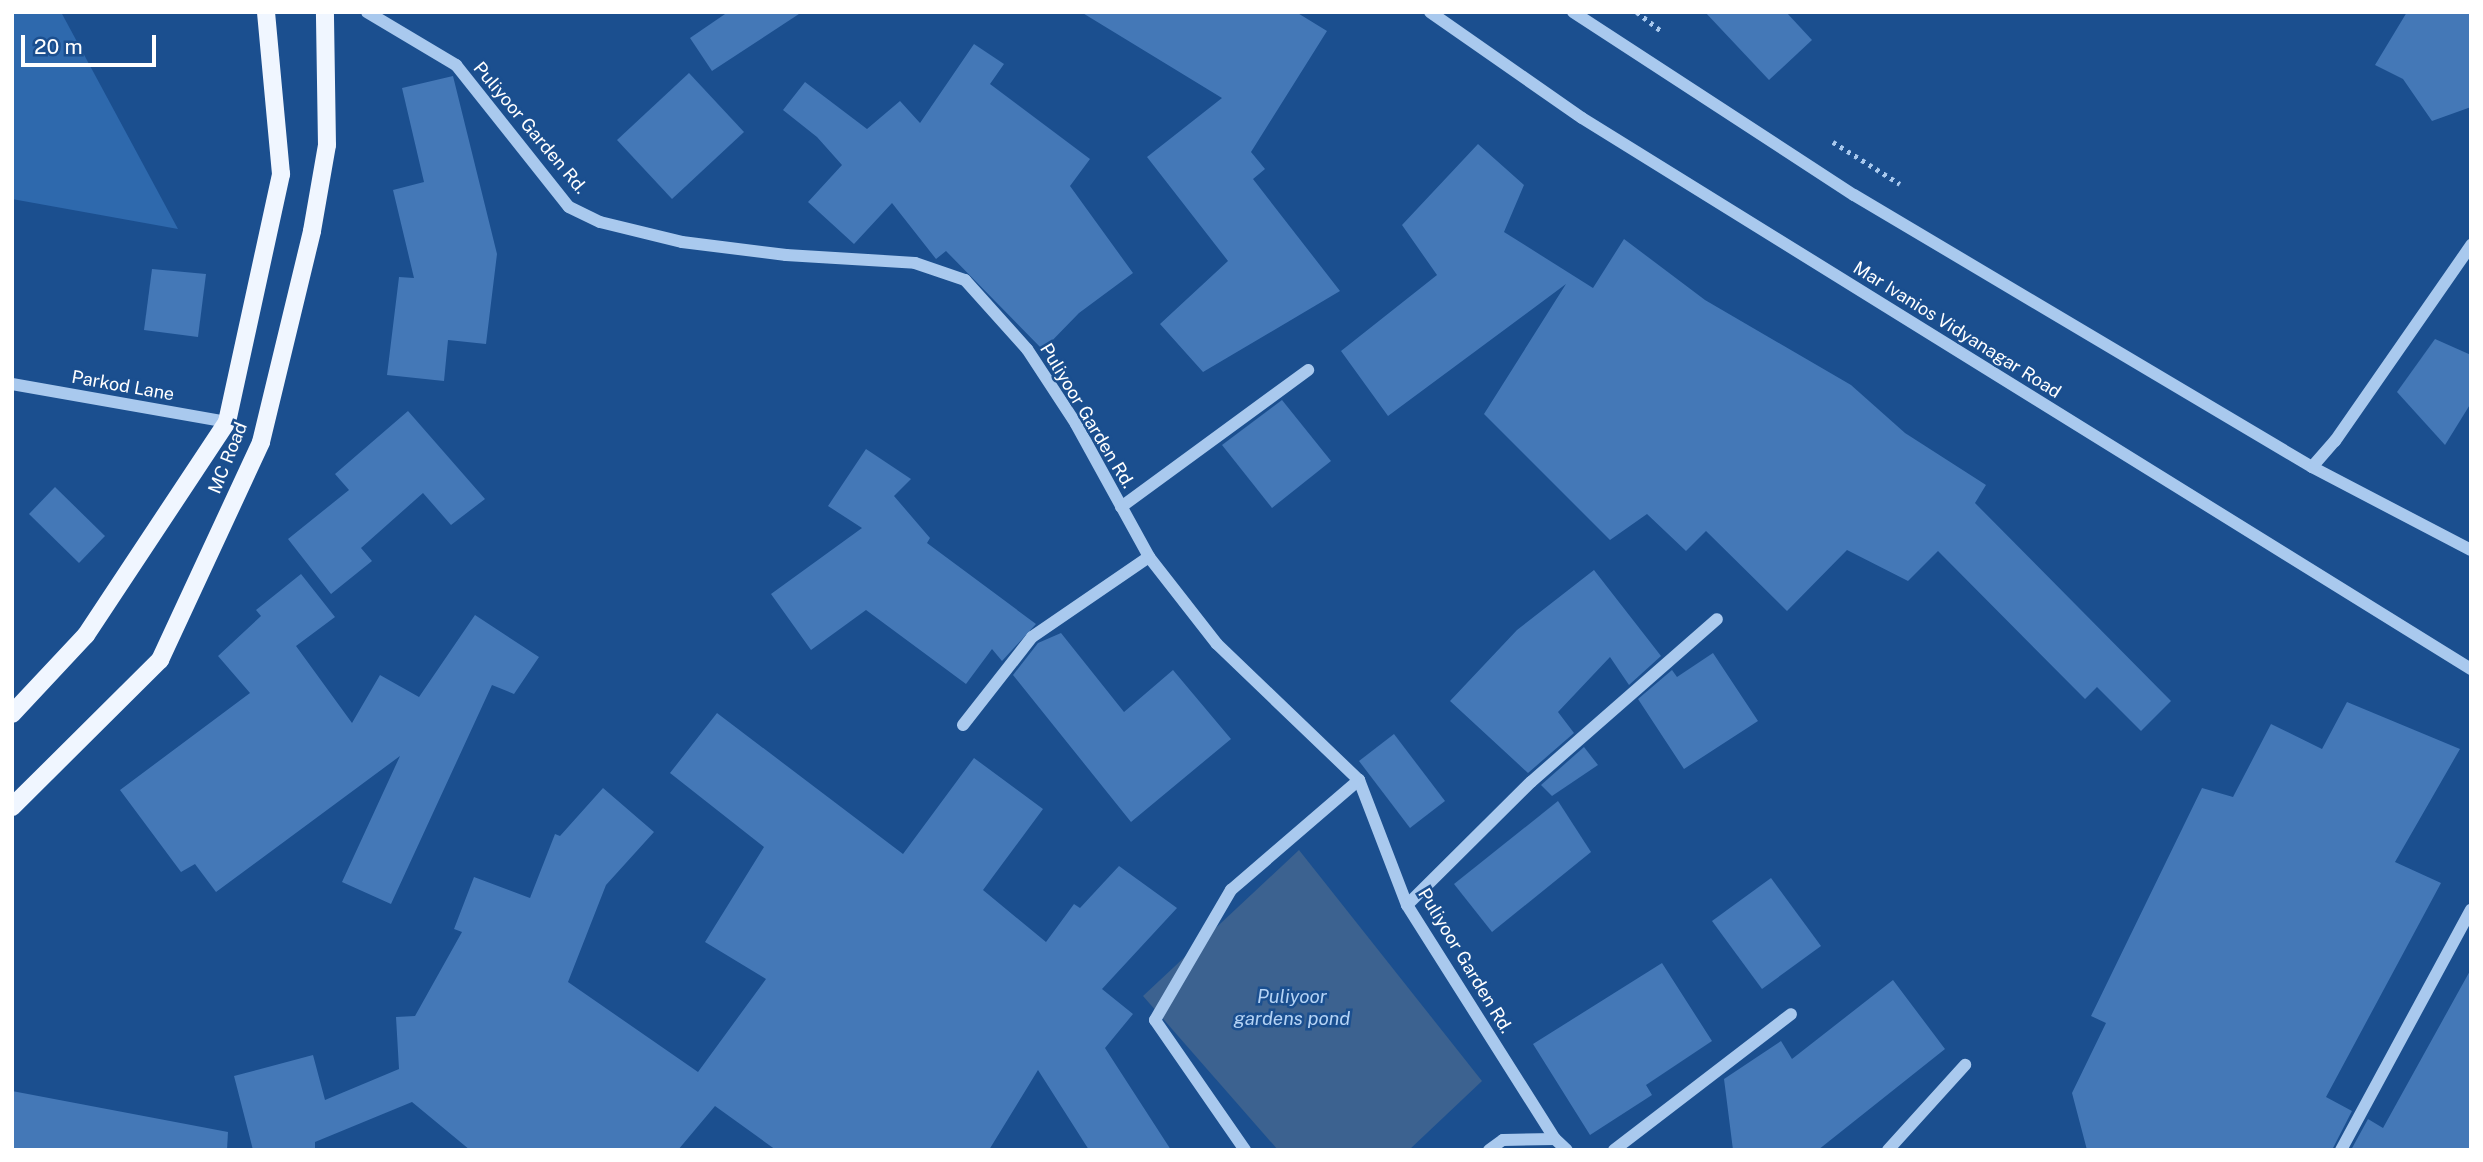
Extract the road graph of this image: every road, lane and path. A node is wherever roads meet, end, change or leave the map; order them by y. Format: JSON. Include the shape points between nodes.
{"nodes":[{"id":1,"x":266,"y":12,"type":"edge"},
{"id":2,"x":326,"y":12,"type":"edge"},
{"id":3,"x":367,"y":12,"type":"edge"},
{"id":4,"x":1430,"y":12,"type":"edge"},
{"id":5,"x":1573,"y":12,"type":"edge"},
{"id":6,"x":2471,"y":245,"type":"edge"},
{"id":7,"x":1308,"y":370,"type":"dead end"},
{"id":8,"x":12,"y":384,"type":"edge"},
{"id":9,"x":227,"y":422,"type":"junction"},
{"id":10,"x":2312,"y":467,"type":"junction"},
{"id":11,"x":1121,"y":507,"type":"junction"},
{"id":12,"x":2471,"y":550,"type":"edge"},
{"id":13,"x":1149,"y":557,"type":"junction"},
{"id":14,"x":1717,"y":619,"type":"dead end"},
{"id":15,"x":2471,"y":669,"type":"edge"},
{"id":16,"x":12,"y":714,"type":"edge"},
{"id":17,"x":963,"y":725,"type":"dead end"},
{"id":18,"x":1359,"y":780,"type":"junction"},
{"id":19,"x":12,"y":807,"type":"edge"},
{"id":20,"x":1407,"y":905,"type":"junction"},
{"id":21,"x":2471,"y":910,"type":"edge"},
{"id":22,"x":1791,"y":1014,"type":"dead end"},
{"id":23,"x":1965,"y":1065,"type":"dead end"},
{"id":24,"x":1555,"y":1139,"type":"junction"},
{"id":25,"x":1245,"y":1150,"type":"edge"},
{"id":26,"x":1489,"y":1150,"type":"edge"},
{"id":27,"x":1567,"y":1150,"type":"edge"},
{"id":28,"x":1614,"y":1150,"type":"edge"},
{"id":29,"x":1888,"y":1150,"type":"edge"},
{"id":30,"x":2341,"y":1150,"type":"edge"}],
"edges":[{"from":1,"to":9,"type":"main road","name":"MC Road","via":[[281,174]]},
{"from":2,"to":19,"type":"main road","name":"MC Road","via":[[327,145],[312,231],[261,442],[160,660]]},
{"from":3,"to":11,"type":"street","name":"Puliyoor Garden Rd.","via":[[456,65],[569,207],[600,222],[695,244],[915,263],[965,280],[1027,349],[1076,424]]},
{"from":4,"to":15,"type":"street","name":"Mar Ivanios Vidyanagar Road","via":[[1582,118]]},
{"from":5,"to":10,"type":"street","via":[[1854,195]]},
{"from":6,"to":10,"type":"street","via":[[2336,442]]},
{"from":7,"to":11,"type":"street"},
{"from":8,"to":9,"type":"street","name":"Parkod Lane"},
{"from":9,"to":16,"type":"main road","name":"MC Road","via":[[86,635]]},
{"from":10,"to":12,"type":"street"},
{"from":11,"to":13,"type":"street","name":"Puliyoor Garden Rd."},
{"from":13,"to":17,"type":"street","via":[[1032,637]]},
{"from":13,"to":18,"type":"street","name":"Puliyoor Garden Rd.","via":[[1217,644]]},
{"from":14,"to":20,"type":"street","via":[[1531,782]]},
{"from":18,"to":20,"type":"street","name":"Puliyoor Garden Rd."},
{"from":18,"to":25,"type":"street","via":[[1231,890],[1155,1020]]},
{"from":20,"to":24,"type":"street","name":"Puliyoor Garden Rd."},
{"from":21,"to":30,"type":"street"},
{"from":22,"to":28,"type":"street"},
{"from":23,"to":29,"type":"street"},
{"from":24,"to":26,"type":"street","via":[[1503,1140]]},
{"from":24,"to":27,"type":"street","name":"Puliyoor Garden Rd."}]}
